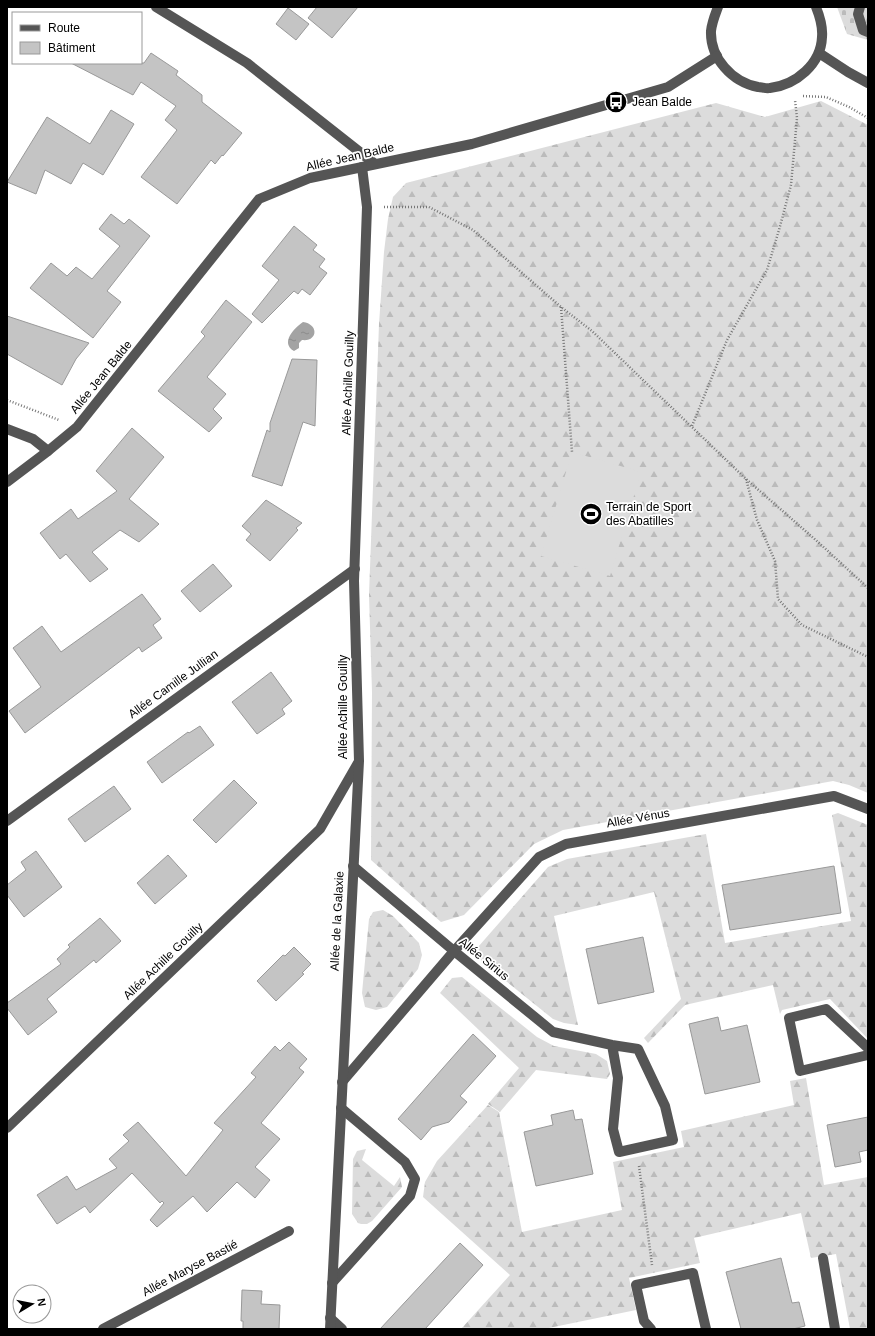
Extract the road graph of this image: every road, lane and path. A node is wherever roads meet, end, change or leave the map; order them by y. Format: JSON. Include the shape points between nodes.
{"nodes":[{"id":1,"x":156,"y":7,"type":"edge"},
{"id":2,"x":718,"y":7,"type":"edge"},
{"id":3,"x":816,"y":7,"type":"edge"},
{"id":4,"x":860,"y":7,"type":"edge"},
{"id":5,"x":868,"y":32,"type":"edge"},
{"id":6,"x":819,"y":53,"type":"junction"},
{"id":7,"x":717,"y":56,"type":"junction"},
{"id":8,"x":868,"y":83,"type":"edge"},
{"id":9,"x":794,"y":95,"type":"dead end"},
{"id":10,"x":802,"y":96,"type":"dead end"},
{"id":11,"x":868,"y":118,"type":"edge"},
{"id":12,"x":375,"y":164,"type":"junction"},
{"id":13,"x":362,"y":167,"type":"junction"},
{"id":14,"x":367,"y":207,"type":"junction"},
{"id":15,"x":561,"y":307,"type":"junction"},
{"id":16,"x":7,"y":400,"type":"edge"},
{"id":17,"x":692,"y":426,"type":"junction"},
{"id":18,"x":78,"y":427,"type":"junction"},
{"id":19,"x":7,"y":429,"type":"edge"},
{"id":20,"x":48,"y":451,"type":"junction"},
{"id":21,"x":572,"y":452,"type":"dead end"},
{"id":22,"x":746,"y":479,"type":"junction"},
{"id":23,"x":7,"y":482,"type":"edge"},
{"id":24,"x":354,"y":569,"type":"junction"},
{"id":25,"x":868,"y":588,"type":"edge"},
{"id":26,"x":868,"y":657,"type":"edge"},
{"id":27,"x":359,"y":761,"type":"junction"},
{"id":28,"x":868,"y":809,"type":"edge"},
{"id":29,"x":7,"y":821,"type":"edge"},
{"id":30,"x":353,"y":866,"type":"junction"},
{"id":31,"x":454,"y":951,"type":"junction"},
{"id":32,"x":612,"y":1045,"type":"junction"},
{"id":33,"x":868,"y":1048,"type":"edge"},
{"id":34,"x":868,"y":1055,"type":"edge"},
{"id":35,"x":342,"y":1082,"type":"junction"},
{"id":36,"x":341,"y":1108,"type":"junction"},
{"id":37,"x":7,"y":1128,"type":"edge"},
{"id":38,"x":637,"y":1148,"type":"junction"},
{"id":39,"x":289,"y":1231,"type":"dead end"},
{"id":40,"x":823,"y":1258,"type":"dead end"},
{"id":41,"x":654,"y":1281,"type":"junction"},
{"id":42,"x":332,"y":1283,"type":"junction"},
{"id":43,"x":330,"y":1318,"type":"junction"},
{"id":44,"x":103,"y":1329,"type":"edge"},
{"id":45,"x":330,"y":1329,"type":"edge"},
{"id":46,"x":342,"y":1329,"type":"edge"},
{"id":47,"x":651,"y":1329,"type":"edge"},
{"id":48,"x":706,"y":1329,"type":"edge"},
{"id":49,"x":835,"y":1329,"type":"edge"}],
"edges":[{"from":1,"to":12,"type":"street","via":[[247,63]]},
{"from":2,"to":7,"type":"street","via":[[711,31]]},
{"from":3,"to":6,"type":"street","via":[[821,22],[822,38]]},
{"from":4,"to":5,"type":"street","via":[[858,14],[862,30]]},
{"from":6,"to":7,"type":"street","via":[[807,71],[790,84],[769,88],[748,85],[735,78],[729,74]]},
{"from":6,"to":8,"type":"street"},
{"from":7,"to":12,"type":"street","name":"Allée Jean Balde","via":[[668,87],[472,144]]},
{"from":9,"to":17,"type":"path","via":[[797,118],[791,185],[769,264],[727,340]]},
{"from":10,"to":11,"type":"path","via":[[826,97]]},
{"from":12,"to":13,"type":"street","name":"Allée Jean Balde"},
{"from":13,"to":14,"type":"street","name":"Allée Achille Gouilly"},
{"from":13,"to":18,"type":"street","name":"Allée Jean Balde","via":[[310,178],[259,199]]},
{"from":14,"to":15,"type":"path","via":[[430,207],[436,210],[473,230]]},
{"from":14,"to":24,"type":"street","name":"Allée Achille Gouilly"},
{"from":15,"to":17,"type":"path","via":[[592,331]]},
{"from":15,"to":21,"type":"path"},
{"from":16,"to":18,"type":"path"},
{"from":17,"to":22,"type":"path"},
{"from":18,"to":20,"type":"street","name":"Allée Jean Balde"},
{"from":19,"to":20,"type":"street","via":[[33,439]]},
{"from":20,"to":23,"type":"street","name":"Allée Jean Balde"},
{"from":22,"to":25,"type":"path"},
{"from":22,"to":26,"type":"path","via":[[757,520],[775,561],[778,599],[802,625]]},
{"from":24,"to":27,"type":"street","name":"Allée Achille Gouilly"},
{"from":24,"to":29,"type":"street","name":"Allée Camille Jullian"},
{"from":27,"to":30,"type":"street","name":"Allée de la Galaxie"},
{"from":27,"to":37,"type":"street","name":"Allée Achille Gouilly","via":[[320,829]]},
{"from":28,"to":31,"type":"street","name":"Allée Vénus","via":[[834,796],[566,844],[539,857]]},
{"from":30,"to":31,"type":"street","name":"Allée Sirius"},
{"from":30,"to":35,"type":"street","name":"Allée de la Galaxie"},
{"from":31,"to":32,"type":"street","name":"Allée Sirius","via":[[553,1032]]},
{"from":31,"to":35,"type":"street"},
{"from":32,"to":38,"type":"street","name":"Allée Sirius","via":[[618,1078],[613,1129],[619,1152]]},
{"from":32,"to":38,"type":"street","name":"Allée Sirius","via":[[638,1049],[665,1106],[674,1140]]},
{"from":33,"to":34,"type":"street","via":[[826,1009],[789,1018],[800,1072]]},
{"from":35,"to":36,"type":"street","name":"Allée de la Galaxie"},
{"from":36,"to":42,"type":"street","name":"Allée de la Galaxie"},
{"from":36,"to":42,"type":"street","via":[[406,1162],[415,1179],[410,1196]]},
{"from":38,"to":41,"type":"path"},
{"from":39,"to":44,"type":"street","name":"Allée Maryse Bastié"},
{"from":40,"to":49,"type":"street"},
{"from":41,"to":47,"type":"street","via":[[636,1285],[644,1321]]},
{"from":41,"to":48,"type":"street","via":[[693,1273]]},
{"from":42,"to":43,"type":"street","name":"Allée de la Galaxie"},
{"from":43,"to":45,"type":"street","name":"Allée de la Galaxie"},
{"from":43,"to":46,"type":"street"}]}
